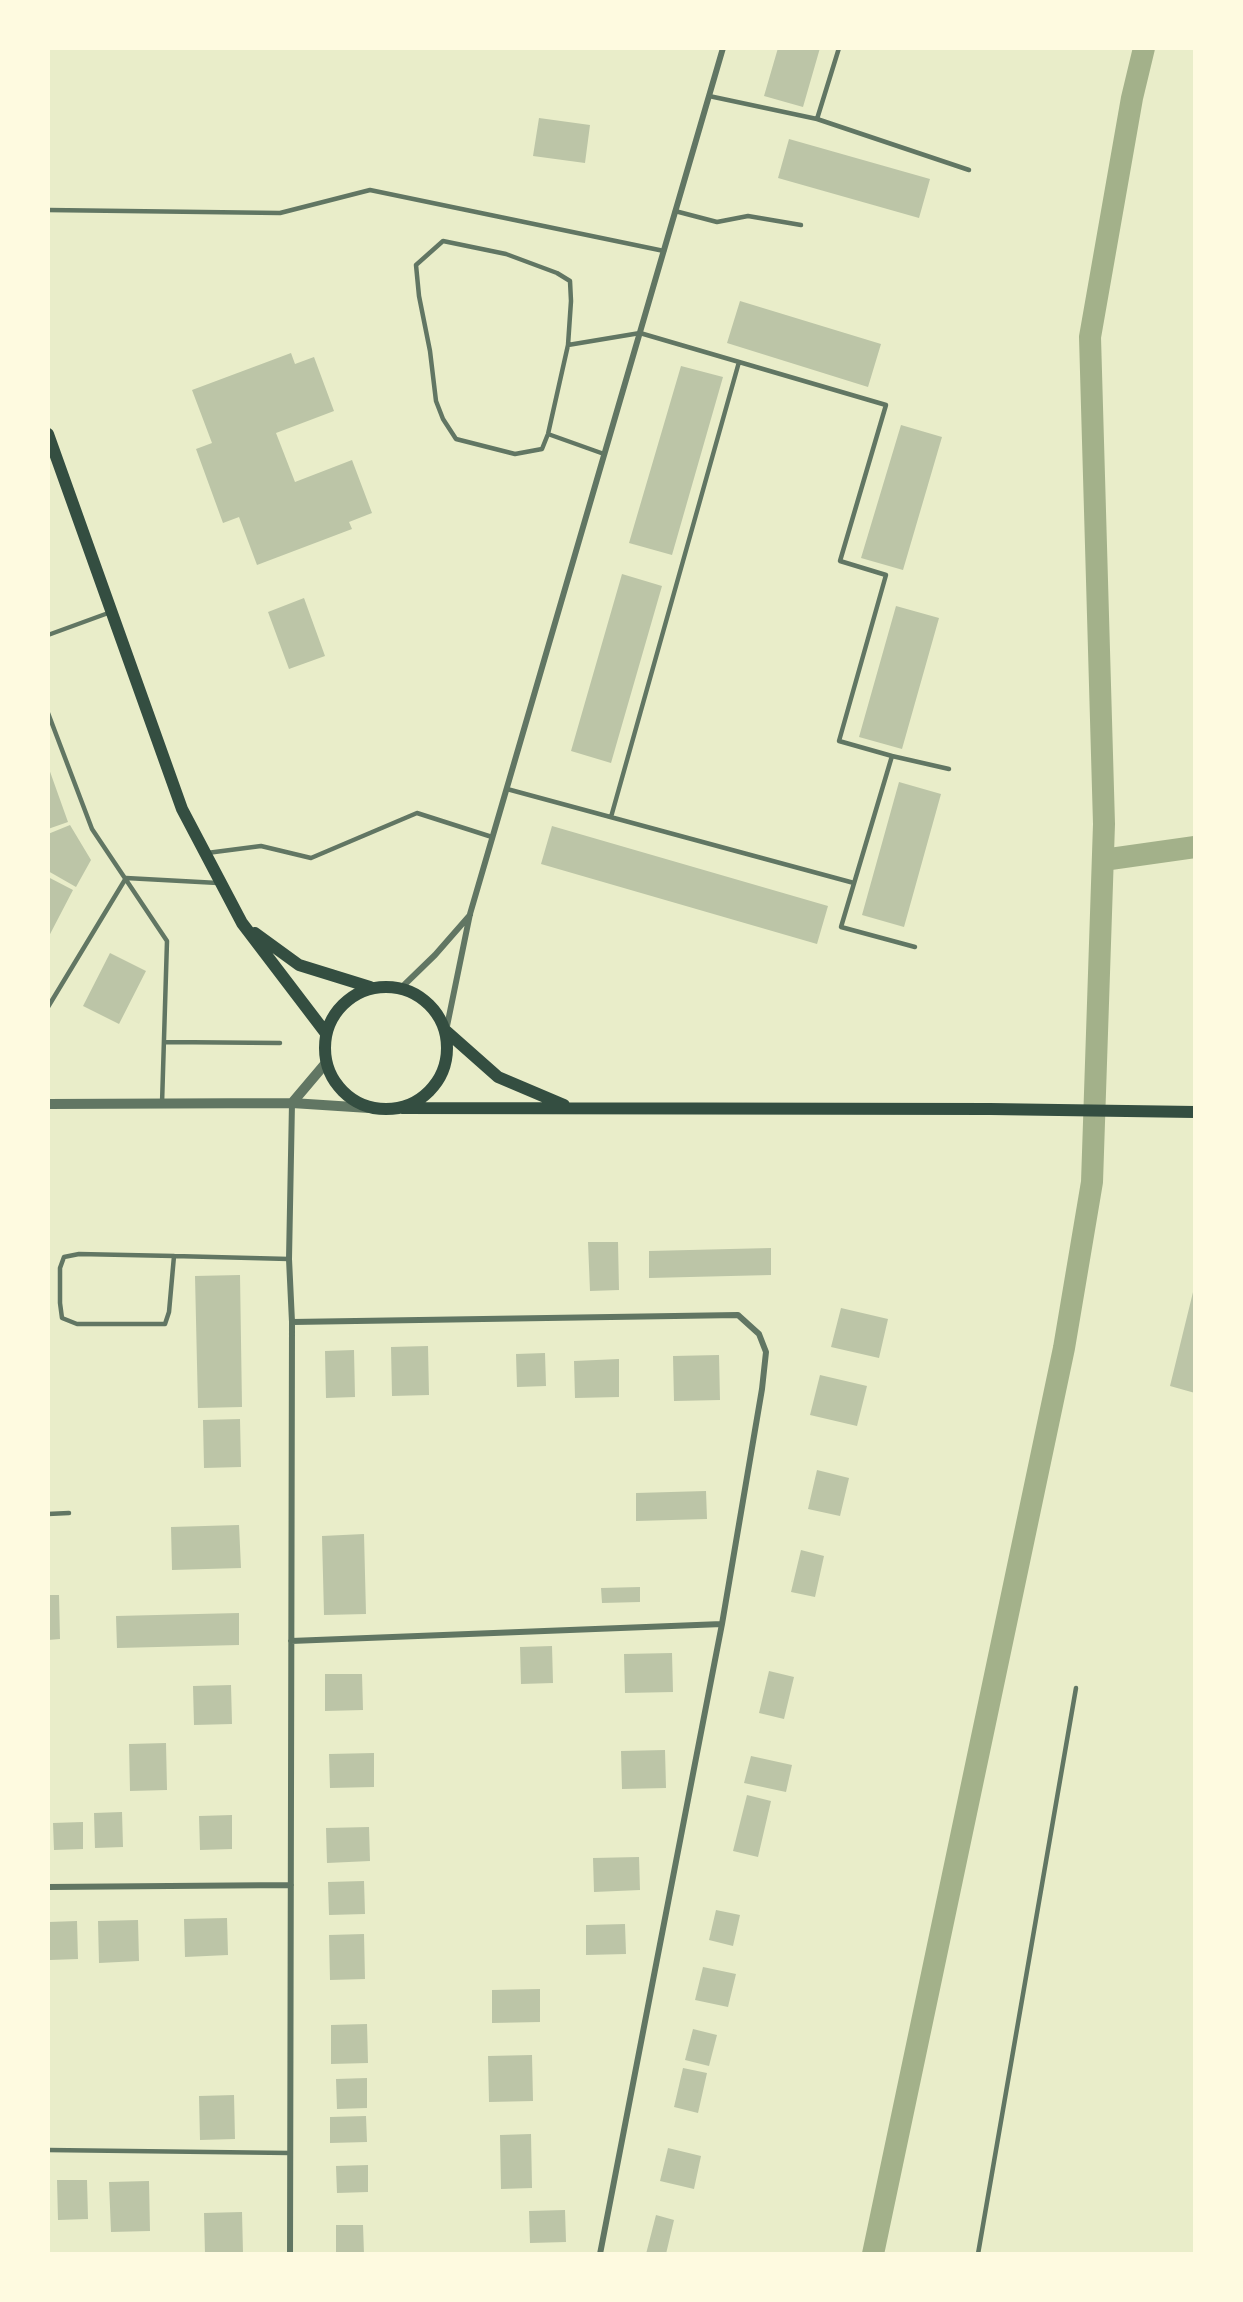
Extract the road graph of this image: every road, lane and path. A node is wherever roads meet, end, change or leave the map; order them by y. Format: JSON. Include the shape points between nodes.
{"nodes":[{"id":1,"x":723,"y":48,"type":"edge"},
{"id":2,"x":839,"y":48,"type":"edge"},
{"id":3,"x":709,"y":96,"type":"junction"},
{"id":4,"x":817,"y":119,"type":"junction"},
{"id":5,"x":969,"y":170,"type":"dead end"},
{"id":6,"x":48,"y":210,"type":"edge"},
{"id":7,"x":675,"y":211,"type":"junction"},
{"id":8,"x":801,"y":225,"type":"dead end"},
{"id":9,"x":664,"y":251,"type":"junction"},
{"id":10,"x":640,"y":333,"type":"junction"},
{"id":11,"x":568,"y":345,"type":"junction"},
{"id":12,"x":738,"y":362,"type":"junction"},
{"id":13,"x":48,"y":434,"type":"edge"},
{"id":14,"x":548,"y":434,"type":"junction"},
{"id":15,"x":604,"y":454,"type":"junction"},
{"id":16,"x":111,"y":612,"type":"junction"},
{"id":17,"x":48,"y":635,"type":"edge"},
{"id":18,"x":48,"y":713,"type":"edge"},
{"id":19,"x":891,"y":756,"type":"junction"},
{"id":20,"x":950,"y":769,"type":"dead end"},
{"id":21,"x":507,"y":789,"type":"junction"},
{"id":22,"x":611,"y":817,"type":"junction"},
{"id":23,"x":492,"y":837,"type":"junction"},
{"id":24,"x":205,"y":854,"type":"junction"},
{"id":25,"x":126,"y":878,"type":"junction"},
{"id":26,"x":221,"y":883,"type":"junction"},
{"id":27,"x":854,"y":883,"type":"junction"},
{"id":28,"x":470,"y":914,"type":"junction"},
{"id":29,"x":242,"y":923,"type":"junction"},
{"id":30,"x":915,"y":947,"type":"dead end"},
{"id":31,"x":370,"y":987,"type":"junction"},
{"id":32,"x":402,"y":987,"type":"junction"},
{"id":33,"x":48,"y":1007,"type":"edge"},
{"id":34,"x":446,"y":1031,"type":"junction"},
{"id":35,"x":325,"y":1032,"type":"junction"},
{"id":36,"x":164,"y":1042,"type":"junction"},
{"id":37,"x":280,"y":1043,"type":"dead end"},
{"id":38,"x":325,"y":1064,"type":"junction"},
{"id":39,"x":292,"y":1103,"type":"junction"},
{"id":40,"x":48,"y":1104,"type":"edge"},
{"id":41,"x":162,"y":1104,"type":"junction"},
{"id":42,"x":369,"y":1108,"type":"junction"},
{"id":43,"x":402,"y":1108,"type":"junction"},
{"id":44,"x":571,"y":1108,"type":"junction"},
{"id":45,"x":1192,"y":1112,"type":"edge"},
{"id":46,"x":174,"y":1256,"type":"junction"},
{"id":47,"x":289,"y":1259,"type":"junction"},
{"id":48,"x":292,"y":1322,"type":"junction"},
{"id":49,"x":69,"y":1513,"type":"dead end"},
{"id":50,"x":48,"y":1514,"type":"edge"},
{"id":51,"x":722,"y":1624,"type":"junction"},
{"id":52,"x":291,"y":1641,"type":"junction"},
{"id":53,"x":1076,"y":1688,"type":"dead end"},
{"id":54,"x":291,"y":1885,"type":"junction"},
{"id":55,"x":48,"y":1887,"type":"edge"},
{"id":56,"x":48,"y":2150,"type":"edge"},
{"id":57,"x":290,"y":2153,"type":"junction"},
{"id":58,"x":290,"y":2254,"type":"edge"},
{"id":59,"x":600,"y":2254,"type":"edge"},
{"id":60,"x":978,"y":2254,"type":"edge"}],
"edges":[{"from":1,"to":3,"type":"street"},
{"from":2,"to":4,"type":"lane"},
{"from":3,"to":4,"type":"lane"},
{"from":3,"to":7,"type":"street"},
{"from":4,"to":5,"type":"lane"},
{"from":6,"to":9,"type":"lane","via":[[280,213],[370,190]]},
{"from":7,"to":8,"type":"lane","via":[[717,222],[748,216]]},
{"from":7,"to":9,"type":"street"},
{"from":9,"to":10,"type":"street"},
{"from":10,"to":11,"type":"lane"},
{"from":10,"to":12,"type":"lane"},
{"from":10,"to":15,"type":"street"},
{"from":11,"to":14,"type":"lane"},
{"from":11,"to":14,"type":"lane","via":[[570,281],[556,273],[506,254],[443,241],[416,265],[436,401],[456,439],[515,454],[542,449]]},
{"from":12,"to":19,"type":"lane","via":[[886,405],[840,561],[886,574],[839,741]]},
{"from":12,"to":22,"type":"lane"},
{"from":13,"to":16,"type":"main road"},
{"from":14,"to":15,"type":"lane"},
{"from":15,"to":21,"type":"street"},
{"from":16,"to":17,"type":"lane"},
{"from":16,"to":24,"type":"main road","via":[[182,809]]},
{"from":18,"to":25,"type":"lane","via":[[92,829]]},
{"from":19,"to":20,"type":"lane"},
{"from":19,"to":27,"type":"lane"},
{"from":21,"to":22,"type":"lane"},
{"from":21,"to":23,"type":"street"},
{"from":22,"to":27,"type":"lane"},
{"from":23,"to":24,"type":"lane","via":[[417,813],[311,858],[261,846]]},
{"from":23,"to":28,"type":"street"},
{"from":24,"to":26,"type":"main road"},
{"from":25,"to":26,"type":"lane"},
{"from":25,"to":33,"type":"lane"},
{"from":25,"to":36,"type":"lane","via":[[167,941]]},
{"from":26,"to":29,"type":"main road"},
{"from":27,"to":30,"type":"lane","via":[[841,927]]},
{"from":28,"to":32,"type":"street","via":[[435,956]]},
{"from":28,"to":34,"type":"street"},
{"from":29,"to":31,"type":"main road","via":[[299,965]]},
{"from":29,"to":35,"type":"main road"},
{"from":31,"to":32,"type":"main road"},
{"from":31,"to":35,"type":"main road","via":[[341,1003]]},
{"from":32,"to":34,"type":"main road","via":[[430,1003]]},
{"from":34,"to":43,"type":"main road","via":[[446,1064],[430,1092]]},
{"from":34,"to":44,"type":"main road","via":[[498,1077]]},
{"from":35,"to":38,"type":"main road"},
{"from":36,"to":37,"type":"lane"},
{"from":36,"to":41,"type":"lane"},
{"from":38,"to":39,"type":"street"},
{"from":38,"to":42,"type":"main road","via":[[341,1092]]},
{"from":39,"to":41,"type":"street"},
{"from":39,"to":42,"type":"street"},
{"from":39,"to":47,"type":"street"},
{"from":40,"to":41,"type":"street"},
{"from":42,"to":43,"type":"main road"},
{"from":43,"to":44,"type":"main road"},
{"from":44,"to":45,"type":"main road"},
{"from":46,"to":46,"type":"lane","via":[[64,1257],[60,1268],[62,1318],[77,1324],[165,1324]]},
{"from":46,"to":47,"type":"lane"},
{"from":47,"to":48,"type":"street"},
{"from":48,"to":51,"type":"street","via":[[738,1315],[759,1334],[766,1352]]},
{"from":48,"to":52,"type":"street"},
{"from":49,"to":50,"type":"lane"},
{"from":51,"to":52,"type":"street"},
{"from":51,"to":59,"type":"street"},
{"from":52,"to":54,"type":"street"},
{"from":53,"to":60,"type":"lane"},
{"from":54,"to":55,"type":"street"},
{"from":54,"to":57,"type":"street"},
{"from":56,"to":57,"type":"lane"},
{"from":57,"to":58,"type":"street"}]}
